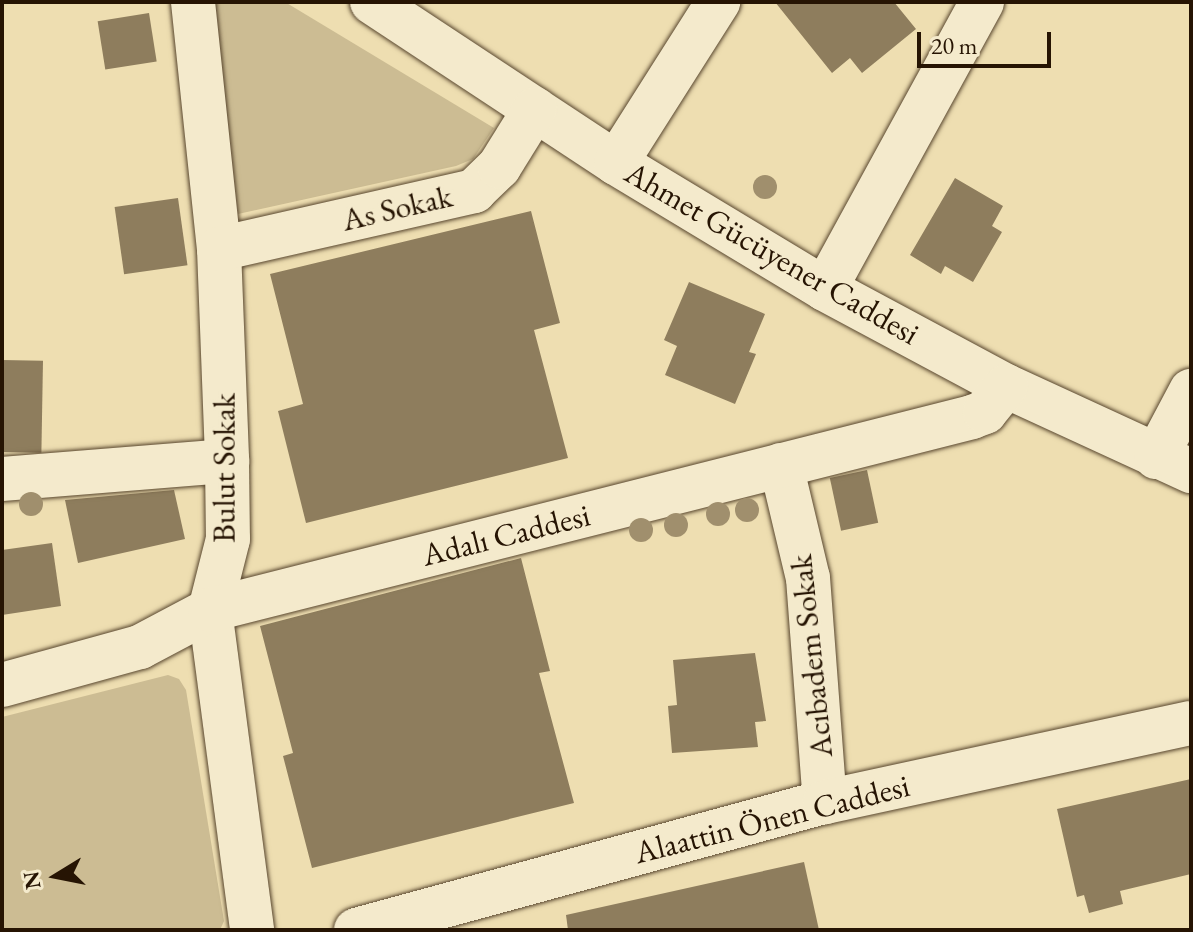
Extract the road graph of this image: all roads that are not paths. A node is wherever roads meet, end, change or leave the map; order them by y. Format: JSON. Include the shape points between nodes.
{"nodes":[{"id":1,"x":193,"y":2,"type":"edge"},
{"id":2,"x":372,"y":2,"type":"edge"},
{"id":3,"x":718,"y":2,"type":"edge"},
{"id":4,"x":982,"y":2,"type":"edge"},
{"id":5,"x":535,"y":109,"type":"junction"},
{"id":6,"x":616,"y":163,"type":"junction"},
{"id":7,"x":219,"y":249,"type":"junction"},
{"id":8,"x":825,"y":289,"type":"junction"},
{"id":9,"x":1006,"y":386,"type":"junction"},
{"id":10,"x":1191,"y":391,"type":"edge"},
{"id":11,"x":227,"y":461,"type":"junction"},
{"id":12,"x":1173,"y":464,"type":"edge"},
{"id":13,"x":781,"y":465,"type":"junction"},
{"id":14,"x":2,"y":479,"type":"edge"},
{"id":15,"x":210,"y":610,"type":"junction"},
{"id":16,"x":2,"y":685,"type":"edge"},
{"id":17,"x":1191,"y":723,"type":"edge"},
{"id":18,"x":825,"y":802,"type":"junction"},
{"id":19,"x":252,"y":930,"type":"edge"},
{"id":20,"x":356,"y":930,"type":"edge"}],
"edges":[{"from":1,"to":7,"type":"street","name":"Bulut Sokak"},
{"from":2,"to":5,"type":"street","name":"Ahmet Gücüyener Caddesi"},
{"from":3,"to":6,"type":"street"},
{"from":4,"to":8,"type":"street"},
{"from":5,"to":6,"type":"street","name":"Ahmet Gücüyener Caddesi"},
{"from":5,"to":7,"type":"street","name":"As Sokak","via":[[499,167],[474,191]]},
{"from":6,"to":8,"type":"street","name":"Ahmet Gücüyener Caddesi"},
{"from":7,"to":11,"type":"street","name":"Bulut Sokak"},
{"from":8,"to":9,"type":"street","name":"Ahmet Gücüyener Caddesi"},
{"from":9,"to":12,"type":"street","name":"Ahmet Gücüyener Caddesi"},
{"from":9,"to":13,"type":"street","name":"Adalı Caddesi","via":[[985,412],[972,417]]},
{"from":10,"to":12,"type":"street"},
{"from":11,"to":14,"type":"street"},
{"from":11,"to":15,"type":"street","name":"Bulut Sokak","via":[[228,539]]},
{"from":13,"to":15,"type":"street","name":"Adalı Caddesi"},
{"from":13,"to":18,"type":"street","name":"Acıbadem Sokak","via":[[808,578]]},
{"from":15,"to":16,"type":"street","name":"Adalı Caddesi","via":[[140,647]]},
{"from":15,"to":19,"type":"street","name":"Bulut Sokak"},
{"from":17,"to":18,"type":"street","name":"Alaattin Önen Caddesi"},
{"from":18,"to":20,"type":"street","name":"Alaattin Önen Caddesi"}]}
